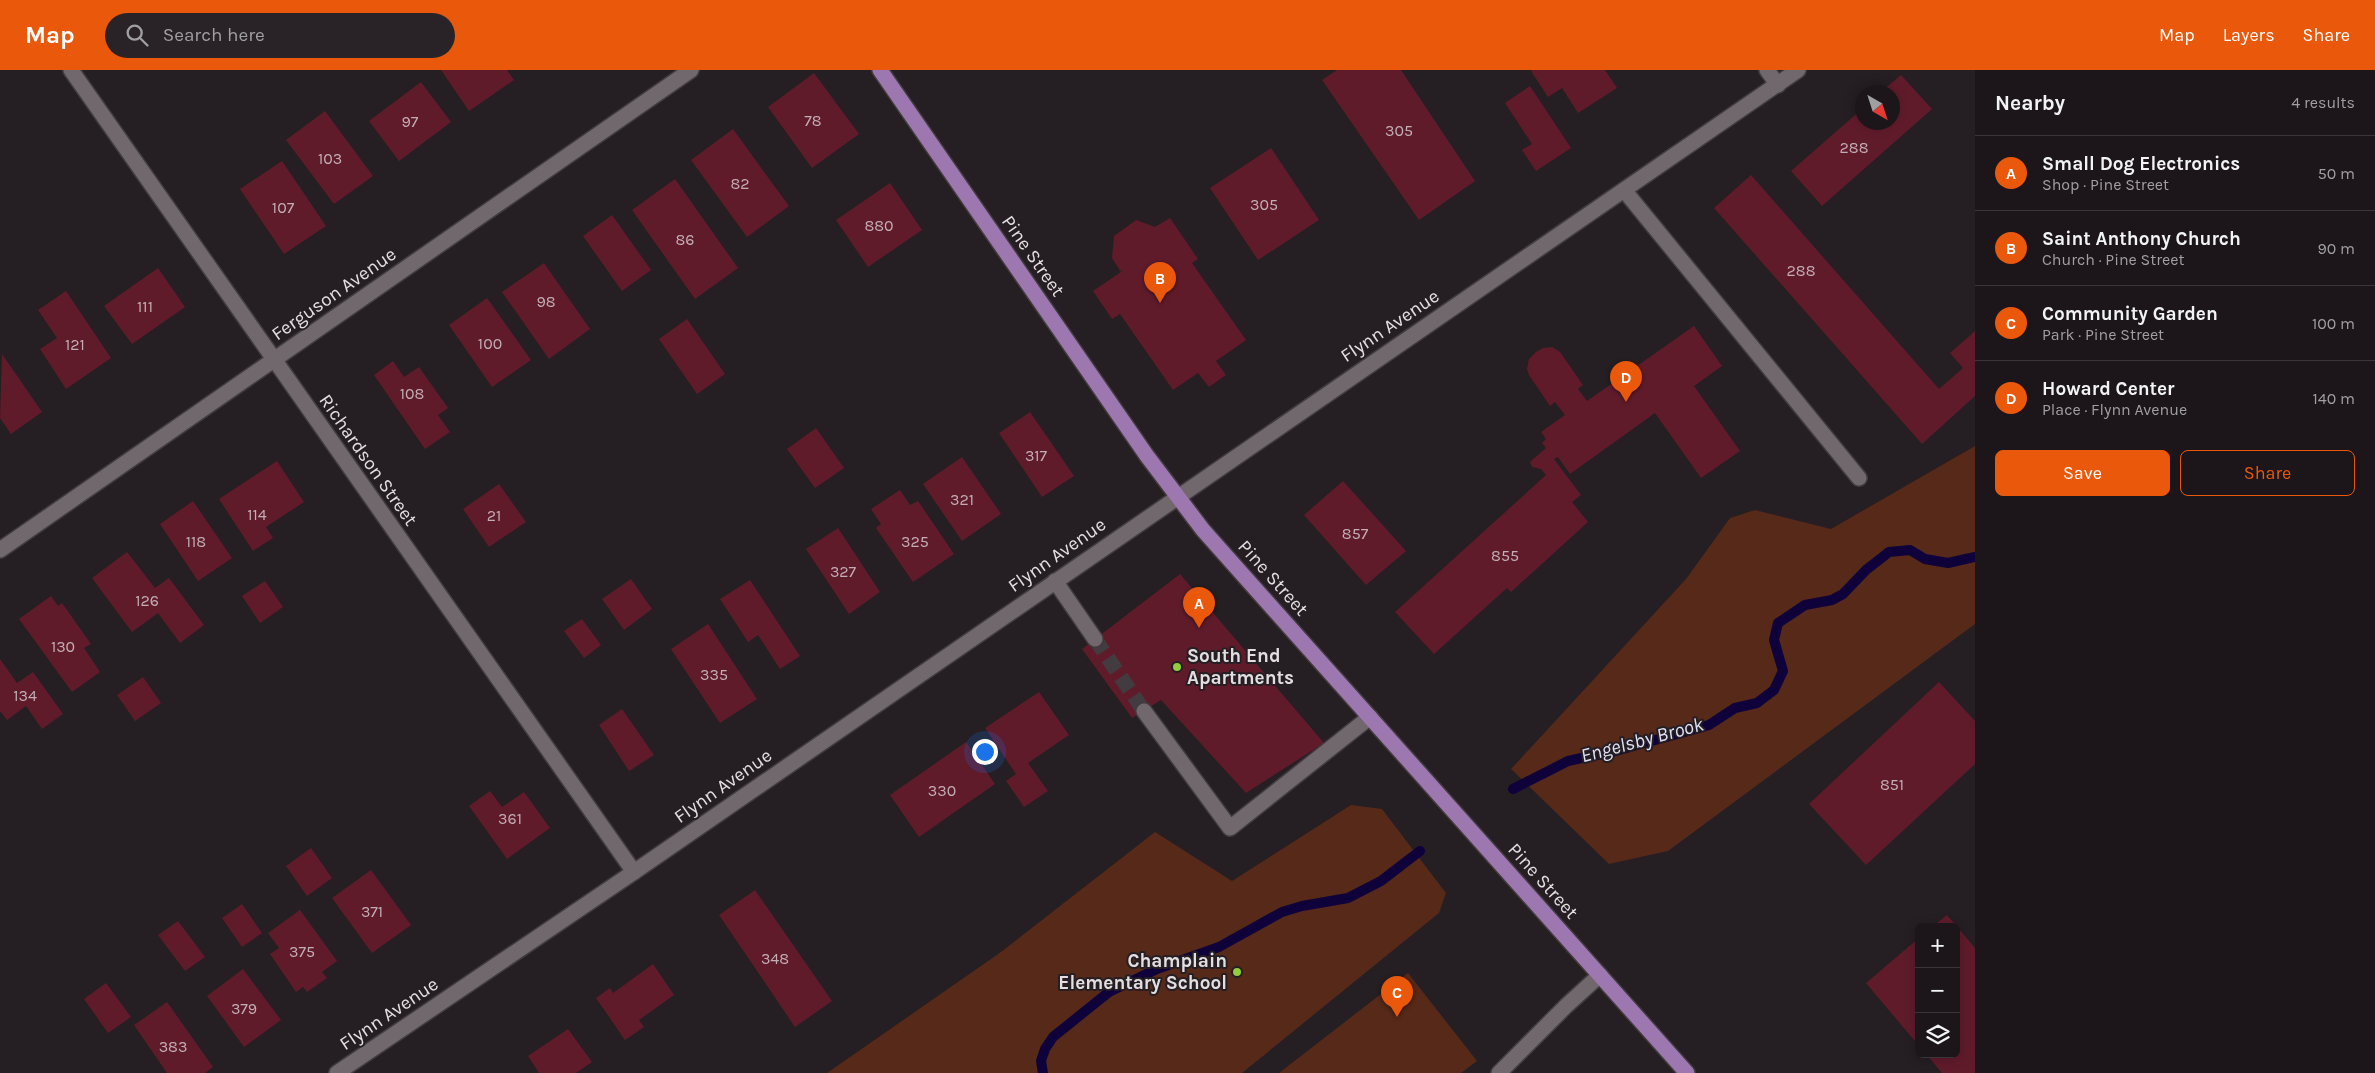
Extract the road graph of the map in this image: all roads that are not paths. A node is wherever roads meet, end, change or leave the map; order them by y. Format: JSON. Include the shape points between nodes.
{"nodes":[{"id":1,"x":71,"y":70,"type":"edge"},
{"id":2,"x":691,"y":70,"type":"edge"},
{"id":3,"x":880,"y":70,"type":"edge"},
{"id":4,"x":1767,"y":70,"type":"edge"},
{"id":5,"x":1798,"y":70,"type":"edge"},
{"id":6,"x":1778,"y":85,"type":"junction"},
{"id":7,"x":1624,"y":190,"type":"junction"},
{"id":8,"x":274,"y":361,"type":"junction"},
{"id":9,"x":1859,"y":478,"type":"dead end"},
{"id":10,"x":1178,"y":497,"type":"junction"},
{"id":11,"x":0,"y":550,"type":"edge"},
{"id":12,"x":1055,"y":580,"type":"junction"},
{"id":13,"x":1095,"y":640,"type":"tunnel mouth"},
{"id":14,"x":1144,"y":711,"type":"tunnel mouth"},
{"id":15,"x":1370,"y":716,"type":"junction"},
{"id":16,"x":634,"y":872,"type":"junction"},
{"id":17,"x":1600,"y":975,"type":"junction"},
{"id":18,"x":337,"y":1073,"type":"edge"},
{"id":19,"x":1499,"y":1073,"type":"edge"},
{"id":20,"x":1687,"y":1073,"type":"edge"}],
"edges":[{"from":1,"to":8,"type":"street","name":"Richardson Street"},
{"from":2,"to":8,"type":"street","name":"Ferguson Avenue"},
{"from":3,"to":10,"type":"main road","name":"Pine Street"},
{"from":4,"to":6,"type":"street"},
{"from":5,"to":6,"type":"street","name":"Flynn Avenue"},
{"from":6,"to":7,"type":"street","name":"Flynn Avenue"},
{"from":7,"to":9,"type":"street"},
{"from":7,"to":10,"type":"street","name":"Flynn Avenue"},
{"from":8,"to":11,"type":"street","name":"Ferguson Avenue"},
{"from":8,"to":16,"type":"street","name":"Richardson Street"},
{"from":10,"to":12,"type":"street","name":"Flynn Avenue"},
{"from":10,"to":15,"type":"main road","name":"Pine Street","via":[[1203,530]]},
{"from":12,"to":13,"type":"street"},
{"from":12,"to":16,"type":"street","name":"Flynn Avenue"},
{"from":14,"to":15,"type":"street","via":[[1230,828]]},
{"from":15,"to":17,"type":"main road","name":"Pine Street"},
{"from":16,"to":18,"type":"street","name":"Flynn Avenue"},
{"from":17,"to":19,"type":"street"},
{"from":17,"to":20,"type":"main road","name":"Pine Street"}]}
